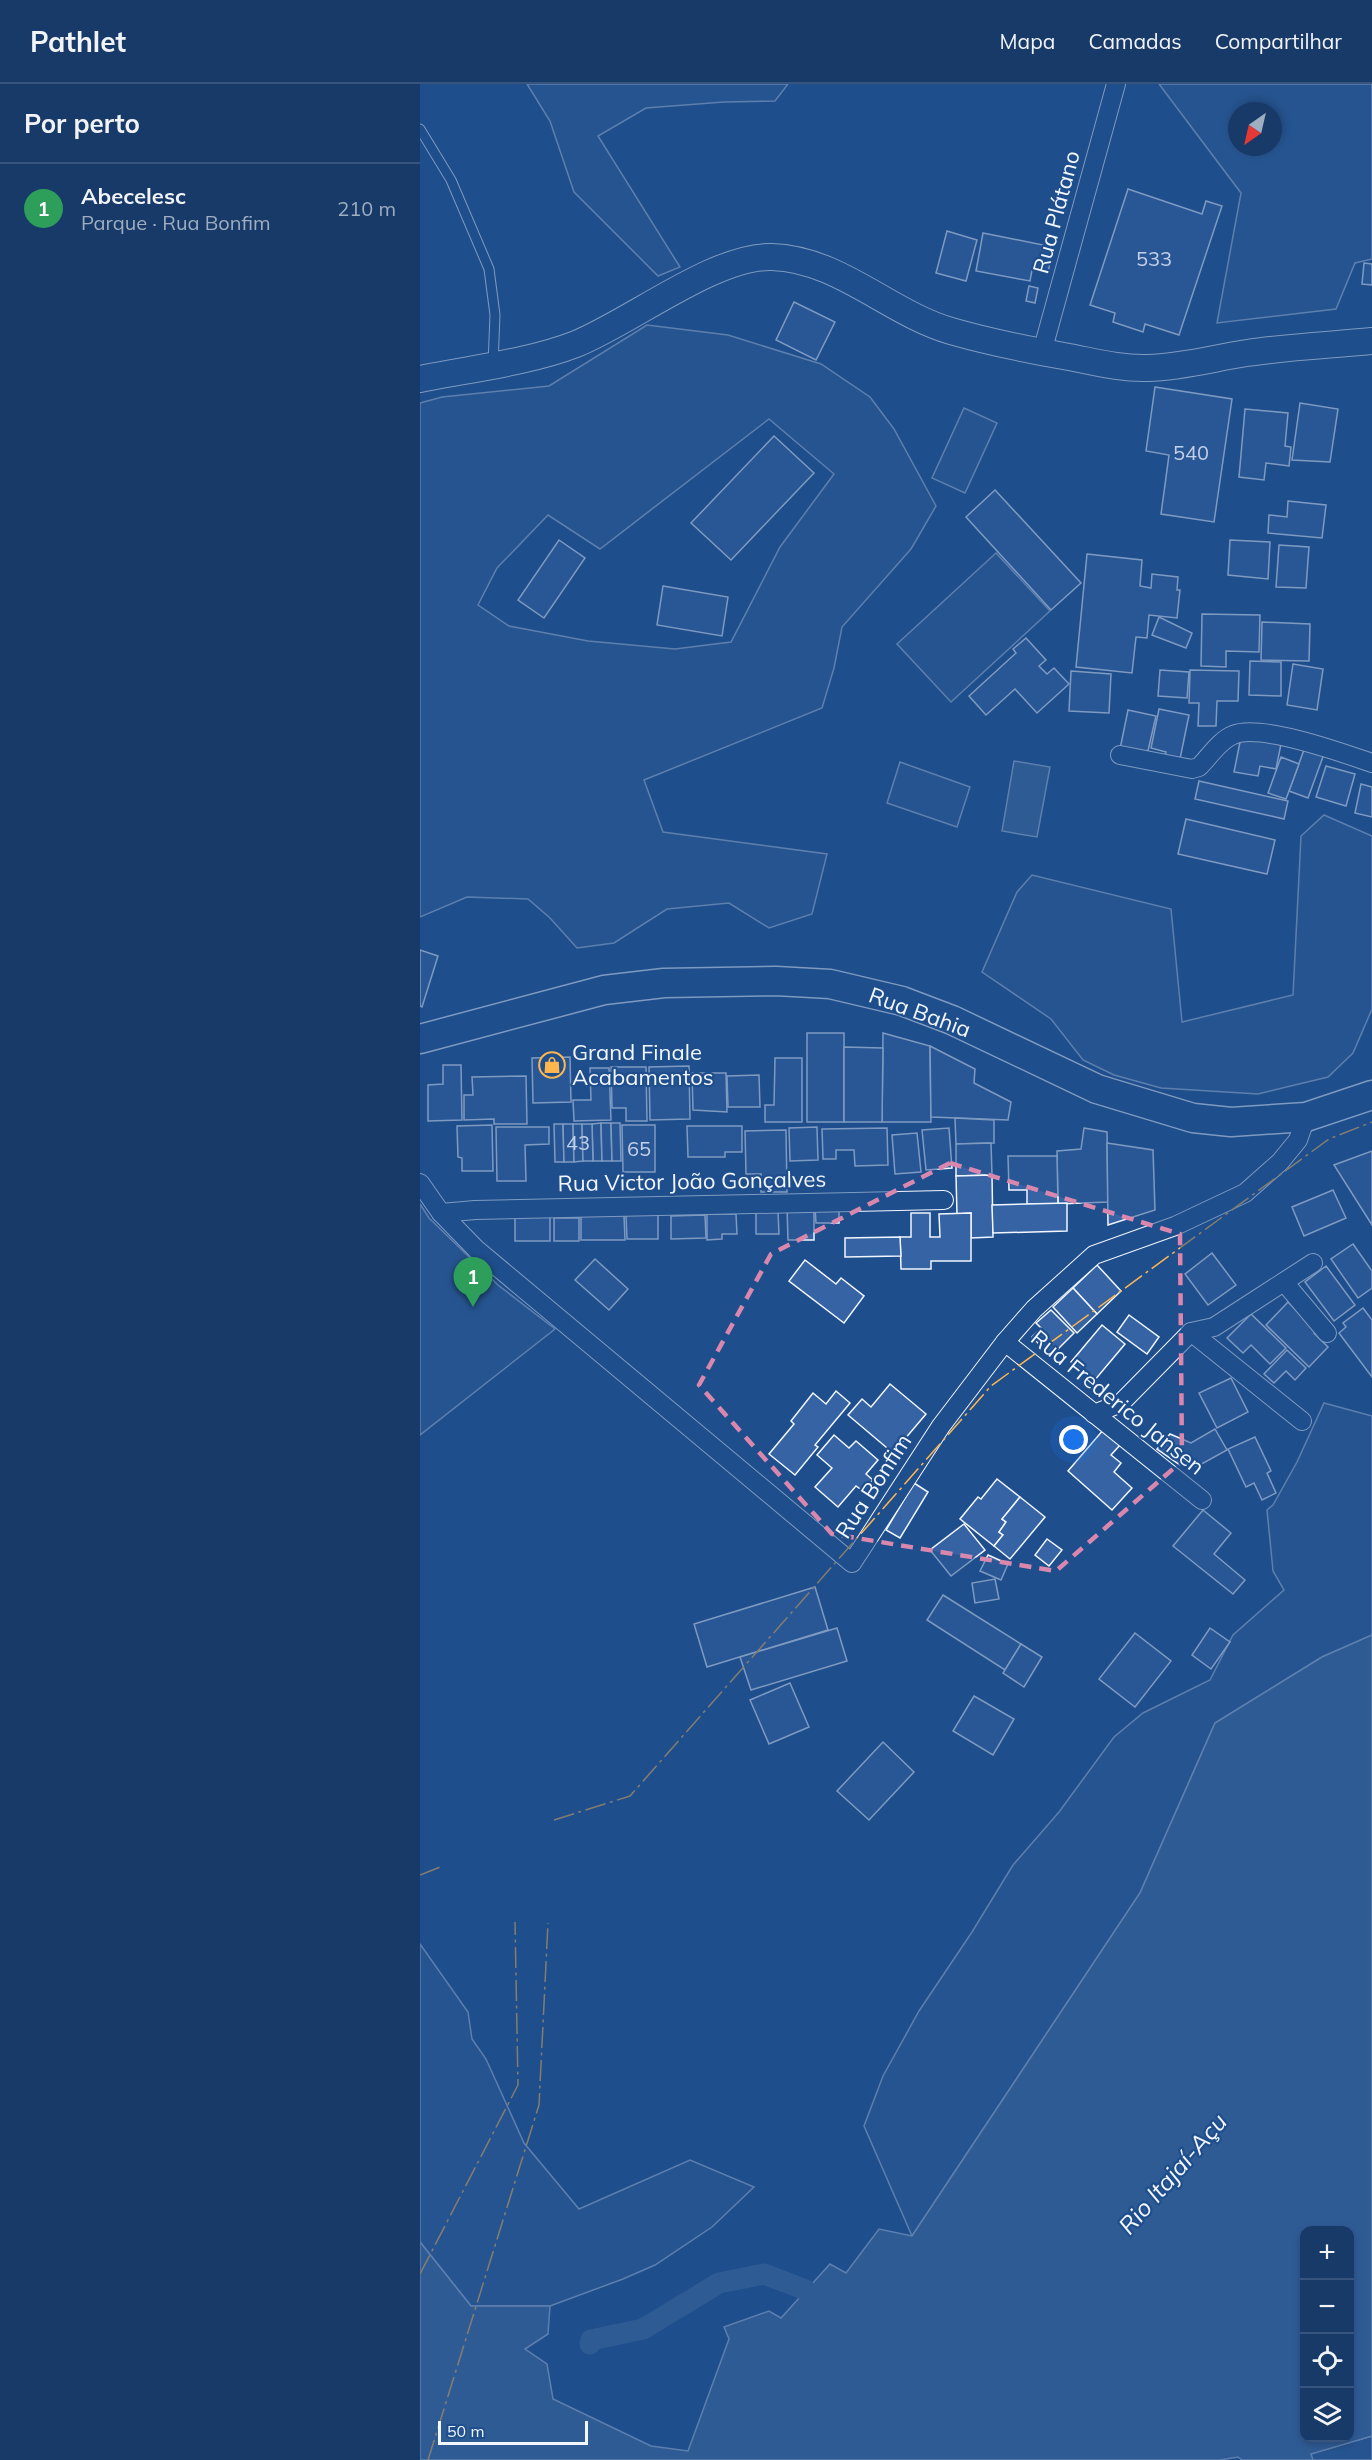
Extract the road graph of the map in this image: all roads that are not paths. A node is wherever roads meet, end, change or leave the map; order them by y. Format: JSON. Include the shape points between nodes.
{"nodes":[{"id":1,"x":1116,"y":84,"type":"edge"},
{"id":2,"x":420,"y":129,"type":"edge"},
{"id":3,"x":1372,"y":342,"type":"edge"},
{"id":4,"x":1042,"y":352,"type":"junction"},
{"id":5,"x":493,"y":364,"type":"junction"},
{"id":6,"x":420,"y":380,"type":"edge"},
{"id":7,"x":1120,"y":755,"type":"dead end"},
{"id":8,"x":1372,"y":763,"type":"edge"},
{"id":9,"x":420,"y":1039,"type":"edge"},
{"id":10,"x":1372,"y":1095,"type":"edge"},
{"id":11,"x":1306,"y":1117,"type":"junction"},
{"id":12,"x":420,"y":1183,"type":"edge"},
{"id":13,"x":944,"y":1200,"type":"dead end"},
{"id":14,"x":441,"y":1213,"type":"junction"},
{"id":15,"x":1313,"y":1263,"type":"dead end"},
{"id":16,"x":1284,"y":1282,"type":"junction"},
{"id":17,"x":1191,"y":1332,"type":"junction"},
{"id":18,"x":1327,"y":1333,"type":"dead end"},
{"id":19,"x":1005,"y":1342,"type":"junction"},
{"id":20,"x":1094,"y":1414,"type":"junction"},
{"id":21,"x":1302,"y":1421,"type":"dead end"},
{"id":22,"x":1202,"y":1500,"type":"dead end"}],
"edges":[{"from":1,"to":4,"type":"street","name":"Rua Plátano"},
{"from":2,"to":5,"type":"lane","via":[[451,180],[489,269],[495,315]]},
{"from":3,"to":4,"type":"street","via":[[1247,353],[1146,368],[1113,366]]},
{"from":4,"to":5,"type":"street","via":[[932,325],[837,274],[798,260],[770,256],[738,261],[700,278],[575,344],[547,354]]},
{"from":5,"to":6,"type":"street"},
{"from":7,"to":8,"type":"street","via":[[1192,769],[1199,767],[1231,735],[1246,732],[1312,742]]},
{"from":9,"to":11,"type":"main road","name":"Rua Bahia","via":[[604,990],[664,983],[830,984],[902,1001],[952,1020],[1097,1089],[1193,1119],[1231,1122]]},
{"from":10,"to":11,"type":"main road","name":"Rua Bahia"},
{"from":11,"to":19,"type":"street","name":"Rua Bonfim","via":[[1298,1140],[1245,1193],[1175,1227],[1094,1255],[1034,1309]]},
{"from":12,"to":14,"type":"street","name":"Rua Bonfim"},
{"from":13,"to":14,"type":"street","name":"Rua Victor João Gonçalves"},
{"from":14,"to":19,"type":"street","name":"Rua Bonfim","via":[[476,1249],[852,1563],[941,1426]]},
{"from":15,"to":16,"type":"street"},
{"from":16,"to":17,"type":"street","via":[[1214,1328]]},
{"from":16,"to":18,"type":"street"},
{"from":17,"to":20,"type":"street","via":[[1121,1403]]},
{"from":17,"to":21,"type":"street"},
{"from":19,"to":20,"type":"street","name":"Rua Frederico Jansen"},
{"from":20,"to":22,"type":"street","name":"Rua Frederico Jansen"}]}
